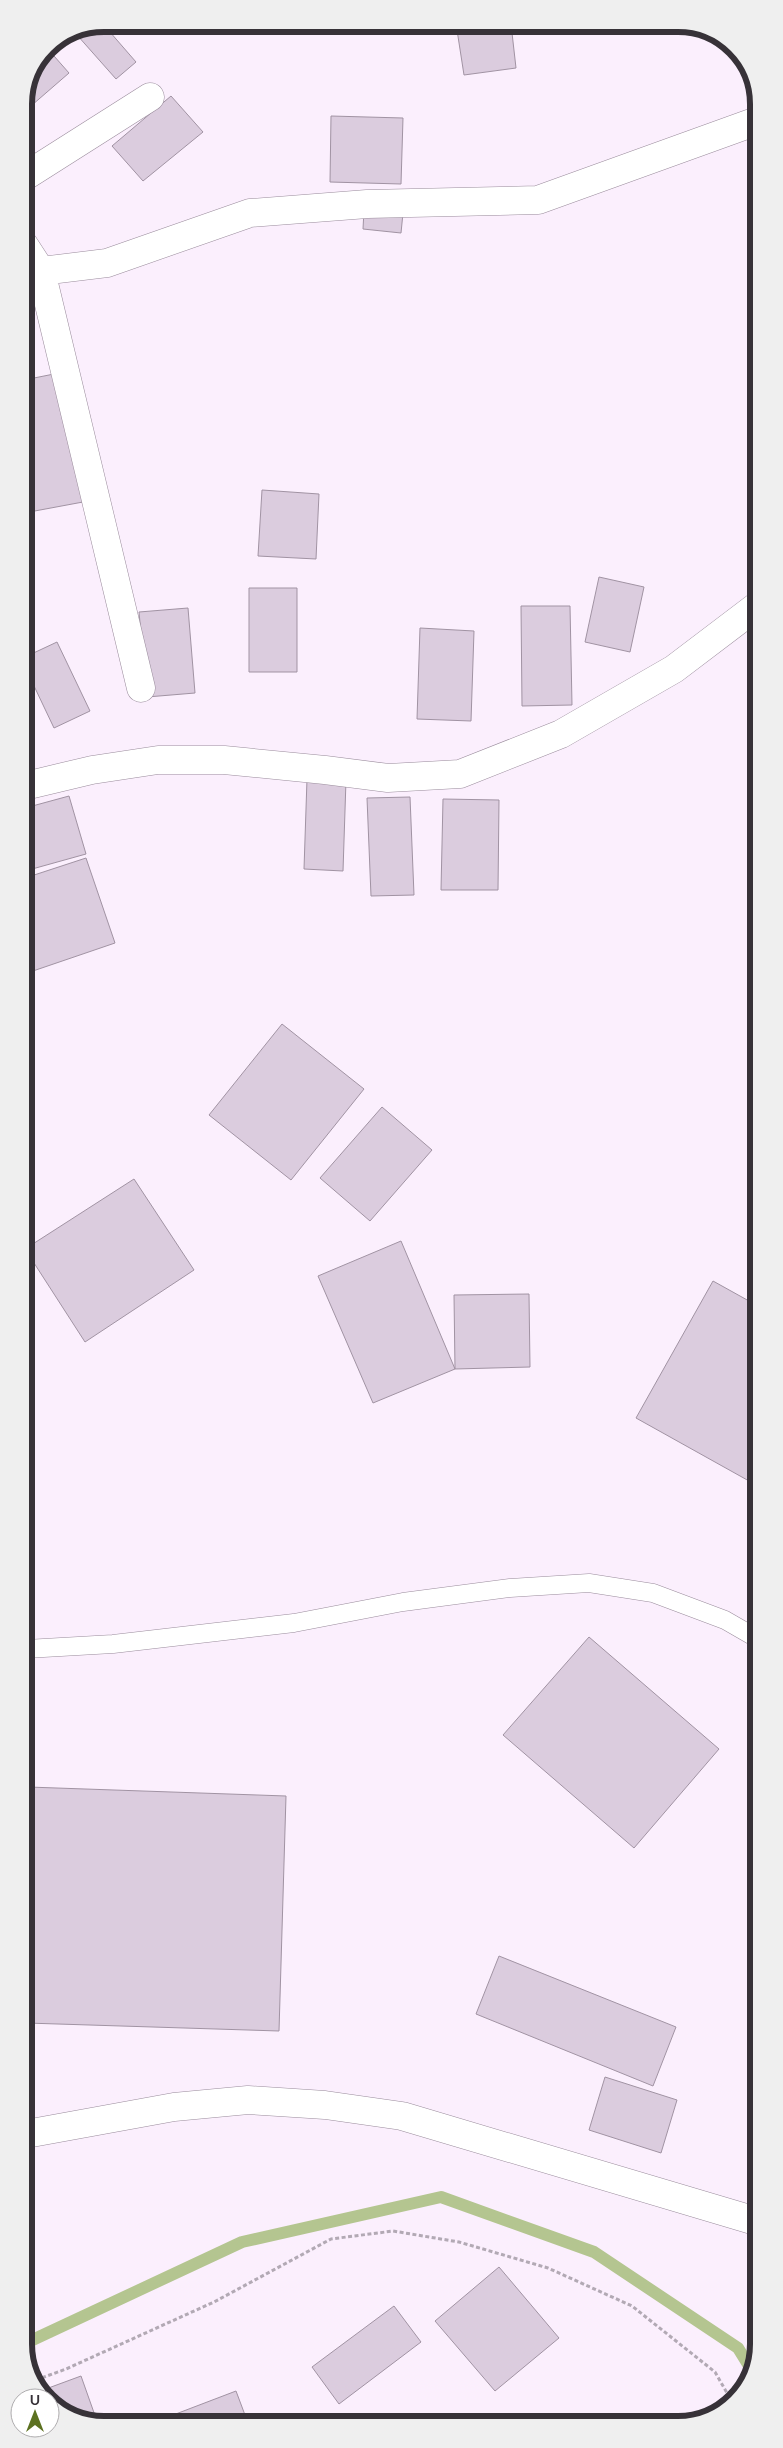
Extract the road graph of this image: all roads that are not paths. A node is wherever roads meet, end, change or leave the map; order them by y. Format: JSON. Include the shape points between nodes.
{"nodes":[{"id":1,"x":150,"y":97,"type":"dead end"},
{"id":2,"x":751,"y":123,"type":"edge"},
{"id":3,"x":32,"y":173,"type":"edge"},
{"id":4,"x":32,"y":259,"type":"edge"},
{"id":5,"x":32,"y":267,"type":"edge"},
{"id":6,"x":751,"y":611,"type":"edge"},
{"id":7,"x":141,"y":688,"type":"dead end"},
{"id":8,"x":32,"y":784,"type":"edge"},
{"id":9,"x":751,"y":1635,"type":"edge"},
{"id":10,"x":32,"y":1648,"type":"edge"},
{"id":11,"x":32,"y":2133,"type":"edge"},
{"id":12,"x":751,"y":2220,"type":"edge"}],
"edges":[{"from":1,"to":3,"type":"street"},
{"from":2,"to":4,"type":"street","via":[[538,200],[367,204],[250,213],[107,264]]},
{"from":5,"to":7,"type":"street"},
{"from":6,"to":8,"type":"street","via":[[674,669],[561,734],[460,774],[388,778],[224,760],[158,760],[92,770]]},
{"from":9,"to":10,"type":"lane","via":[[726,1620],[653,1593],[589,1583],[510,1588],[403,1602],[265,1626],[114,1644]]},
{"from":11,"to":12,"type":"street","via":[[174,2107],[248,2100],[325,2105],[402,2116]]}]}
